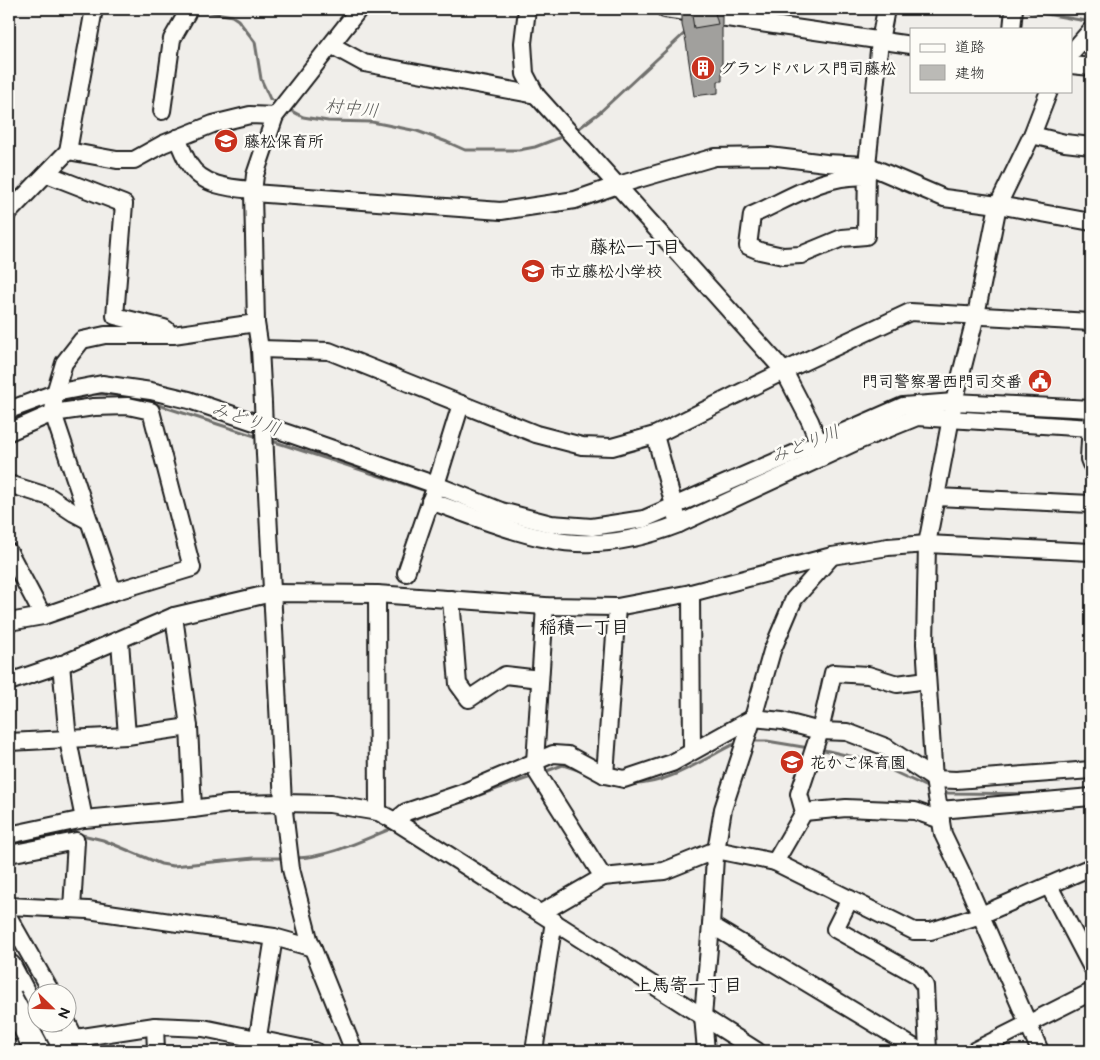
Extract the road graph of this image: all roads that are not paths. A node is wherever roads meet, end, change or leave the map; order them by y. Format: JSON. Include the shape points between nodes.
{"nodes":[{"id":1,"x":94,"y":9,"type":"edge"},
{"id":2,"x":182,"y":9,"type":"edge"},
{"id":3,"x":359,"y":9,"type":"edge"},
{"id":4,"x":527,"y":9,"type":"edge"},
{"id":5,"x":665,"y":9,"type":"edge"},
{"id":6,"x":886,"y":9,"type":"edge"},
{"id":7,"x":688,"y":11,"type":"edge"},
{"id":8,"x":1091,"y":30,"type":"edge"},
{"id":9,"x":880,"y":41,"type":"junction"},
{"id":10,"x":331,"y":45,"type":"junction"},
{"id":11,"x":910,"y":45,"type":"edge"},
{"id":12,"x":1072,"y":52,"type":"edge"},
{"id":13,"x":1072,"y":65,"type":"edge"},
{"id":14,"x":1091,"y":67,"type":"edge"},
{"id":15,"x":1049,"y":92,"type":"edge"},
{"id":16,"x":536,"y":95,"type":"junction"},
{"id":17,"x":280,"y":108,"type":"junction"},
{"id":18,"x":162,"y":112,"type":"dead end"},
{"id":19,"x":1032,"y":135,"type":"junction"},
{"id":20,"x":177,"y":138,"type":"junction"},
{"id":21,"x":1091,"y":146,"type":"edge"},
{"id":22,"x":68,"y":151,"type":"junction"},
{"id":23,"x":867,"y":171,"type":"junction"},
{"id":24,"x":47,"y":174,"type":"junction"},
{"id":25,"x":618,"y":185,"type":"junction"},
{"id":26,"x":253,"y":192,"type":"junction"},
{"id":27,"x":998,"y":205,"type":"junction"},
{"id":28,"x":9,"y":212,"type":"edge"},
{"id":29,"x":1091,"y":222,"type":"edge"},
{"id":30,"x":976,"y":315,"type":"junction"},
{"id":31,"x":1091,"y":322,"type":"edge"},
{"id":32,"x":256,"y":323,"type":"junction"},
{"id":33,"x":173,"y":335,"type":"junction"},
{"id":34,"x":260,"y":349,"type":"junction"},
{"id":35,"x":784,"y":371,"type":"junction"},
{"id":36,"x":55,"y":392,"type":"junction"},
{"id":37,"x":954,"y":402,"type":"junction"},
{"id":38,"x":460,"y":404,"type":"junction"},
{"id":39,"x":1091,"y":409,"type":"edge"},
{"id":40,"x":9,"y":410,"type":"edge"},
{"id":41,"x":53,"y":413,"type":"junction"},
{"id":42,"x":951,"y":418,"type":"junction"},
{"id":43,"x":1091,"y":425,"type":"edge"},
{"id":44,"x":9,"y":432,"type":"edge"},
{"id":45,"x":655,"y":435,"type":"junction"},
{"id":46,"x":819,"y":444,"type":"junction"},
{"id":47,"x":1091,"y":464,"type":"edge"},
{"id":48,"x":9,"y":484,"type":"edge"},
{"id":49,"x":436,"y":486,"type":"junction"},
{"id":50,"x":936,"y":497,"type":"junction"},
{"id":51,"x":430,"y":501,"type":"junction"},
{"id":52,"x":1091,"y":504,"type":"edge"},
{"id":53,"x":674,"y":507,"type":"junction"},
{"id":54,"x":89,"y":521,"type":"junction"},
{"id":55,"x":679,"y":524,"type":"junction"},
{"id":56,"x":927,"y":544,"type":"junction"},
{"id":57,"x":9,"y":552,"type":"edge"},
{"id":58,"x":1091,"y":552,"type":"edge"},
{"id":59,"x":832,"y":556,"type":"junction"},
{"id":60,"x":406,"y":573,"type":"dead end"},
{"id":61,"x":113,"y":592,"type":"junction"},
{"id":62,"x":272,"y":593,"type":"junction"},
{"id":63,"x":691,"y":593,"type":"junction"},
{"id":64,"x":377,"y":594,"type":"junction"},
{"id":65,"x":451,"y":599,"type":"junction"},
{"id":66,"x":546,"y":606,"type":"junction"},
{"id":67,"x":617,"y":606,"type":"junction"},
{"id":68,"x":43,"y":616,"type":"junction"},
{"id":69,"x":174,"y":616,"type":"junction"},
{"id":70,"x":9,"y":622,"type":"edge"},
{"id":71,"x":120,"y":641,"type":"junction"},
{"id":72,"x":61,"y":664,"type":"junction"},
{"id":73,"x":540,"y":679,"type":"junction"},
{"id":74,"x":927,"y":680,"type":"junction"},
{"id":75,"x":9,"y":682,"type":"edge"},
{"id":76,"x":754,"y":718,"type":"junction"},
{"id":77,"x":190,"y":727,"type":"junction"},
{"id":78,"x":820,"y":731,"type":"junction"},
{"id":79,"x":127,"y":736,"type":"junction"},
{"id":80,"x":68,"y":740,"type":"junction"},
{"id":81,"x":9,"y":742,"type":"edge"},
{"id":82,"x":692,"y":751,"type":"junction"},
{"id":83,"x":535,"y":762,"type":"junction"},
{"id":84,"x":1091,"y":770,"type":"edge"},
{"id":85,"x":605,"y":775,"type":"junction"},
{"id":86,"x":934,"y":779,"type":"junction"},
{"id":87,"x":1091,"y":797,"type":"edge"},
{"id":88,"x":283,"y":803,"type":"junction"},
{"id":89,"x":193,"y":809,"type":"junction"},
{"id":90,"x":378,"y":812,"type":"junction"},
{"id":91,"x":804,"y":812,"type":"junction"},
{"id":92,"x":940,"y":815,"type":"junction"},
{"id":93,"x":84,"y":820,"type":"junction"},
{"id":94,"x":395,"y":821,"type":"junction"},
{"id":95,"x":9,"y":835,"type":"edge"},
{"id":96,"x":716,"y":850,"type":"junction"},
{"id":97,"x":9,"y":854,"type":"edge"},
{"id":98,"x":774,"y":862,"type":"junction"},
{"id":99,"x":1091,"y":867,"type":"edge"},
{"id":100,"x":603,"y":877,"type":"junction"},
{"id":101,"x":1049,"y":886,"type":"junction"},
{"id":102,"x":850,"y":899,"type":"junction"},
{"id":103,"x":9,"y":906,"type":"edge"},
{"id":104,"x":72,"y":909,"type":"junction"},
{"id":105,"x":981,"y":915,"type":"junction"},
{"id":106,"x":547,"y":917,"type":"junction"},
{"id":107,"x":9,"y":918,"type":"edge"},
{"id":108,"x":711,"y":925,"type":"junction"},
{"id":109,"x":274,"y":937,"type":"junction"},
{"id":110,"x":313,"y":948,"type":"junction"},
{"id":111,"x":1091,"y":966,"type":"edge"},
{"id":112,"x":9,"y":967,"type":"edge"},
{"id":113,"x":44,"y":982,"type":"edge"},
{"id":114,"x":1091,"y":992,"type":"edge"},
{"id":115,"x":15,"y":994,"type":"edge"},
{"id":116,"x":28,"y":1010,"type":"edge"},
{"id":117,"x":703,"y":1016,"type":"junction"},
{"id":118,"x":1027,"y":1023,"type":"junction"},
{"id":119,"x":155,"y":1026,"type":"junction"},
{"id":120,"x":9,"y":1030,"type":"edge"},
{"id":121,"x":41,"y":1032,"type":"edge"},
{"id":122,"x":72,"y":1032,"type":"edge"},
{"id":123,"x":78,"y":1045,"type":"edge"},
{"id":124,"x":257,"y":1046,"type":"edge"},
{"id":125,"x":46,"y":1049,"type":"edge"},
{"id":126,"x":156,"y":1051,"type":"edge"},
{"id":127,"x":315,"y":1051,"type":"edge"},
{"id":128,"x":354,"y":1051,"type":"edge"},
{"id":129,"x":534,"y":1051,"type":"edge"},
{"id":130,"x":706,"y":1051,"type":"edge"},
{"id":131,"x":757,"y":1051,"type":"edge"},
{"id":132,"x":920,"y":1051,"type":"edge"},
{"id":133,"x":928,"y":1051,"type":"edge"},
{"id":134,"x":974,"y":1051,"type":"edge"},
{"id":135,"x":1040,"y":1051,"type":"edge"}],
"edges":[{"from":1,"to":22,"type":"street"},
{"from":2,"to":18,"type":"street","via":[[187,13],[172,39]]},
{"from":3,"to":10,"type":"street"},
{"from":4,"to":16,"type":"street","via":[[523,44],[525,74]]},
{"from":5,"to":7,"type":"street"},
{"from":6,"to":9,"type":"street"},
{"from":7,"to":9,"type":"street"},
{"from":8,"to":12,"type":"street"},
{"from":9,"to":11,"type":"street"},
{"from":9,"to":23,"type":"street"},
{"from":10,"to":16,"type":"street","via":[[364,63]]},
{"from":10,"to":17,"type":"street"},
{"from":13,"to":14,"type":"street"},
{"from":15,"to":19,"type":"street"},
{"from":16,"to":25,"type":"street"},
{"from":17,"to":20,"type":"street","via":[[213,124]]},
{"from":17,"to":26,"type":"street","via":[[255,175]]},
{"from":19,"to":21,"type":"street"},
{"from":19,"to":27,"type":"street"},
{"from":20,"to":22,"type":"street","via":[[134,160]]},
{"from":20,"to":26,"type":"street","via":[[196,173],[226,188]]},
{"from":22,"to":24,"type":"street"},
{"from":23,"to":23,"type":"street","via":[[866,236],[842,238],[801,255],[784,256],[748,246],[752,215],[829,180]]},
{"from":23,"to":25,"type":"street","via":[[768,156],[715,157]]},
{"from":23,"to":27,"type":"street","via":[[944,198]]},
{"from":24,"to":28,"type":"street"},
{"from":24,"to":33,"type":"street","via":[[124,204],[115,316],[164,328]]},
{"from":25,"to":26,"type":"street","via":[[575,200],[501,211]]},
{"from":25,"to":35,"type":"street"},
{"from":26,"to":32,"type":"street"},
{"from":27,"to":29,"type":"street"},
{"from":27,"to":30,"type":"street"},
{"from":30,"to":31,"type":"street"},
{"from":30,"to":35,"type":"street","via":[[910,312]]},
{"from":30,"to":37,"type":"street"},
{"from":32,"to":33,"type":"street"},
{"from":32,"to":34,"type":"street"},
{"from":33,"to":36,"type":"street","via":[[105,335],[82,340],[64,363]]},
{"from":34,"to":38,"type":"street","via":[[329,351]]},
{"from":34,"to":62,"type":"street","bridge":true},
{"from":35,"to":45,"type":"street"},
{"from":35,"to":46,"type":"street"},
{"from":36,"to":40,"type":"street"},
{"from":36,"to":41,"type":"street"},
{"from":36,"to":49,"type":"street","via":[[102,384],[189,400]]},
{"from":37,"to":39,"type":"street"},
{"from":37,"to":42,"type":"street"},
{"from":37,"to":46,"type":"street","via":[[903,406]]},
{"from":38,"to":45,"type":"street","via":[[536,434],[582,446],[612,447]]},
{"from":38,"to":49,"type":"street"},
{"from":41,"to":44,"type":"street"},
{"from":41,"to":54,"type":"street"},
{"from":41,"to":61,"type":"street","via":[[94,407],[128,406],[151,410],[192,568]]},
{"from":42,"to":43,"type":"street"},
{"from":42,"to":50,"type":"street"},
{"from":42,"to":55,"type":"street","via":[[918,417],[858,441]]},
{"from":43,"to":47,"type":"street"},
{"from":45,"to":53,"type":"street"},
{"from":46,"to":53,"type":"street"},
{"from":48,"to":54,"type":"street","via":[[50,497]]},
{"from":49,"to":51,"type":"street"},
{"from":49,"to":53,"type":"street","via":[[501,511],[559,525],[592,527],[644,519]]},
{"from":50,"to":52,"type":"street"},
{"from":50,"to":56,"type":"street"},
{"from":51,"to":55,"type":"street","via":[[514,530],[564,542],[630,539]]},
{"from":51,"to":60,"type":"street"},
{"from":53,"to":55,"type":"street"},
{"from":54,"to":61,"type":"street"},
{"from":56,"to":58,"type":"street"},
{"from":56,"to":59,"type":"street"},
{"from":56,"to":74,"type":"street"},
{"from":57,"to":68,"type":"street"},
{"from":59,"to":63,"type":"street"},
{"from":59,"to":76,"type":"street","via":[[794,599],[772,651]]},
{"from":61,"to":68,"type":"street"},
{"from":62,"to":64,"type":"street"},
{"from":62,"to":69,"type":"street"},
{"from":62,"to":88,"type":"street"},
{"from":63,"to":67,"type":"street"},
{"from":63,"to":82,"type":"street"},
{"from":64,"to":65,"type":"street"},
{"from":64,"to":90,"type":"street"},
{"from":65,"to":66,"type":"street"},
{"from":65,"to":73,"type":"street","via":[[458,684],[469,699],[505,675]]},
{"from":66,"to":67,"type":"street"},
{"from":66,"to":73,"type":"street"},
{"from":67,"to":85,"type":"street"},
{"from":68,"to":70,"type":"street"},
{"from":69,"to":71,"type":"street"},
{"from":69,"to":77,"type":"street"},
{"from":71,"to":72,"type":"street"},
{"from":71,"to":79,"type":"street"},
{"from":72,"to":75,"type":"street"},
{"from":72,"to":80,"type":"street"},
{"from":73,"to":83,"type":"street"},
{"from":74,"to":78,"type":"street","via":[[898,684],[868,675],[833,673]]},
{"from":74,"to":86,"type":"street"},
{"from":76,"to":78,"type":"street"},
{"from":76,"to":82,"type":"street"},
{"from":76,"to":96,"type":"street","via":[[723,809]]},
{"from":77,"to":79,"type":"street"},
{"from":77,"to":89,"type":"street"},
{"from":78,"to":86,"type":"street","via":[[847,732],[886,747]]},
{"from":78,"to":91,"type":"street","via":[[799,794]]},
{"from":79,"to":80,"type":"street"},
{"from":80,"to":81,"type":"street"},
{"from":80,"to":93,"type":"street"},
{"from":82,"to":85,"type":"street","via":[[672,763],[624,779]]},
{"from":83,"to":85,"type":"street","via":[[553,754],[568,755]]},
{"from":83,"to":94,"type":"street","via":[[462,793],[406,812]]},
{"from":83,"to":100,"type":"street","via":[[538,774]]},
{"from":84,"to":86,"type":"street"},
{"from":86,"to":92,"type":"street"},
{"from":87,"to":92,"type":"street"},
{"from":88,"to":89,"type":"street","via":[[229,804]]},
{"from":88,"to":90,"type":"street","via":[[330,804]]},
{"from":88,"to":110,"type":"street","via":[[291,869]]},
{"from":89,"to":93,"type":"street"},
{"from":90,"to":94,"type":"street"},
{"from":91,"to":92,"type":"street","via":[[846,808]]},
{"from":91,"to":98,"type":"street"},
{"from":92,"to":105,"type":"street","via":[[943,834]]},
{"from":93,"to":95,"type":"street"},
{"from":94,"to":106,"type":"street"},
{"from":96,"to":98,"type":"street"},
{"from":96,"to":100,"type":"street","via":[[664,871]]},
{"from":96,"to":108,"type":"street"},
{"from":97,"to":104,"type":"street","via":[[76,841]]},
{"from":98,"to":102,"type":"street"},
{"from":99,"to":101,"type":"street"},
{"from":100,"to":106,"type":"street"},
{"from":101,"to":105,"type":"street"},
{"from":101,"to":111,"type":"street"},
{"from":102,"to":105,"type":"street","via":[[914,931],[931,931]]},
{"from":102,"to":133,"type":"street","via":[[835,929],[916,975],[925,986]]},
{"from":103,"to":104,"type":"street"},
{"from":104,"to":109,"type":"street"},
{"from":105,"to":118,"type":"street"},
{"from":106,"to":117,"type":"street"},
{"from":106,"to":129,"type":"street"},
{"from":107,"to":113,"type":"street"},
{"from":108,"to":117,"type":"street"},
{"from":108,"to":132,"type":"street"},
{"from":109,"to":110,"type":"street"},
{"from":109,"to":124,"type":"street"},
{"from":110,"to":128,"type":"street"},
{"from":112,"to":115,"type":"highway"},
{"from":114,"to":118,"type":"street"},
{"from":115,"to":116,"type":"highway"},
{"from":115,"to":125,"type":"highway","bridge":true},
{"from":117,"to":130,"type":"street"},
{"from":117,"to":131,"type":"street"},
{"from":118,"to":134,"type":"street"},
{"from":118,"to":135,"type":"street"},
{"from":119,"to":123,"type":"street"},
{"from":119,"to":124,"type":"street","via":[[203,1028]]},
{"from":119,"to":126,"type":"street"},
{"from":120,"to":123,"type":"street"},
{"from":121,"to":125,"type":"highway"},
{"from":122,"to":123,"type":"street"},
{"from":124,"to":127,"type":"street"}]}
